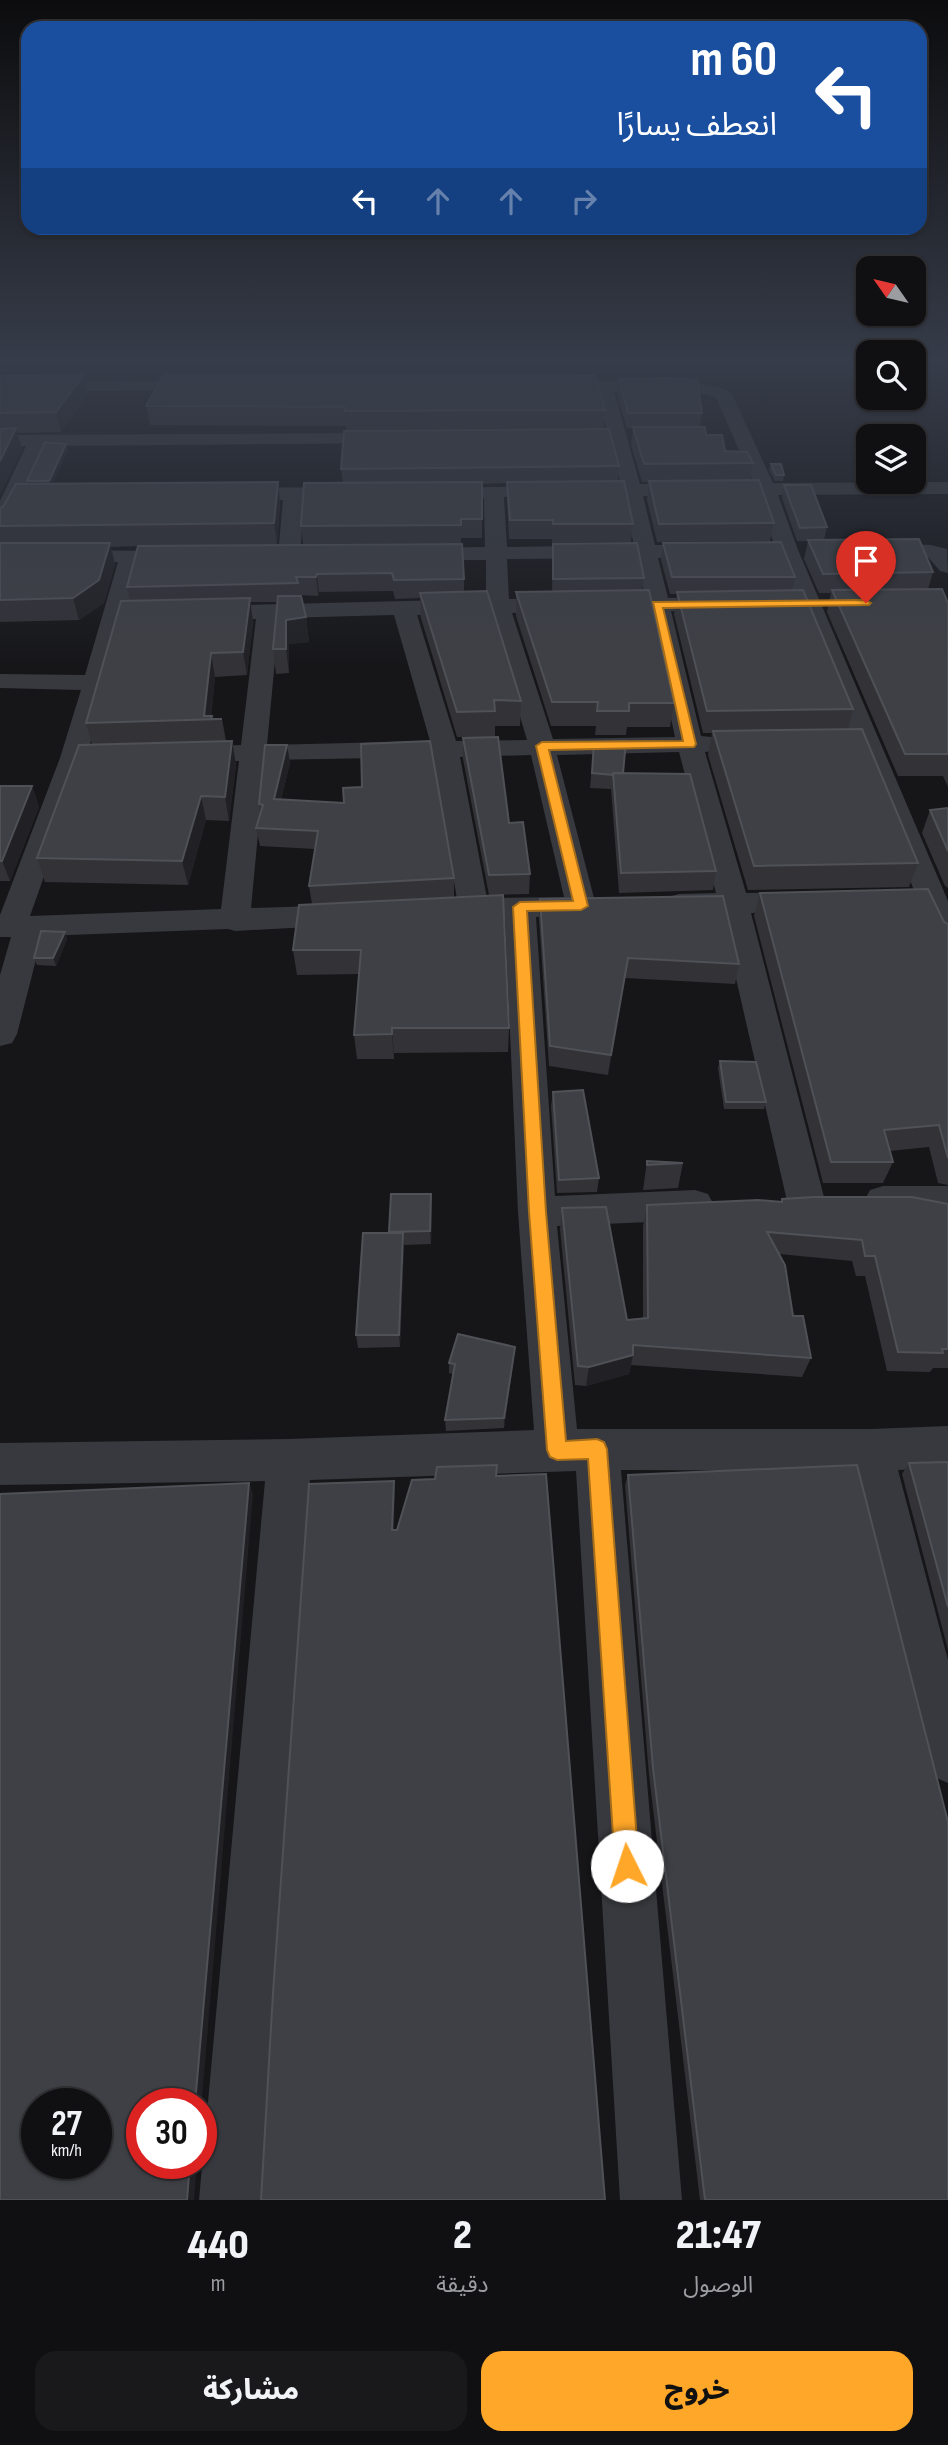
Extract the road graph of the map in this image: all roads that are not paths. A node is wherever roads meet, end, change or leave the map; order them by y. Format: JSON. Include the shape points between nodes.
{"nodes":[{"id":1,"x":28,"y":464,"type":"edge"},
{"id":2,"x":624,"y":464,"type":"edge"},
{"id":3,"x":752,"y":464,"type":"edge"},
{"id":4,"x":804,"y":470,"type":"dead end"},
{"id":5,"x":856,"y":486,"type":"edge"},
{"id":6,"x":856,"y":488,"type":"edge"},
{"id":7,"x":926,"y":488,"type":"edge"},
{"id":8,"x":948,"y":488,"type":"edge"},
{"id":9,"x":713,"y":489,"type":"edge"},
{"id":10,"x":739,"y":489,"type":"edge"},
{"id":11,"x":766,"y":489,"type":"junction"},
{"id":12,"x":632,"y":490,"type":"junction"},
{"id":13,"x":494,"y":491,"type":"junction"},
{"id":14,"x":408,"y":492,"type":"edge"},
{"id":15,"x":370,"y":493,"type":"edge"},
{"id":16,"x":214,"y":494,"type":"edge"},
{"id":17,"x":294,"y":494,"type":"junction"},
{"id":18,"x":13,"y":496,"type":"junction"},
{"id":19,"x":40,"y":496,"type":"edge"},
{"id":20,"x":0,"y":523,"type":"edge"},
{"id":21,"x":814,"y":549,"type":"edge"},
{"id":22,"x":854,"y":549,"type":"edge"},
{"id":23,"x":731,"y":550,"type":"edge"},
{"id":24,"x":759,"y":550,"type":"edge"},
{"id":25,"x":787,"y":550,"type":"junction"},
{"id":26,"x":647,"y":552,"type":"junction"},
{"id":27,"x":496,"y":553,"type":"junction"},
{"id":28,"x":264,"y":555,"type":"edge"},
{"id":29,"x":289,"y":555,"type":"junction"},
{"id":30,"x":315,"y":555,"type":"edge"},
{"id":31,"x":393,"y":555,"type":"edge"},
{"id":32,"x":0,"y":556,"type":"edge"},
{"id":33,"x":131,"y":556,"type":"junction"},
{"id":34,"x":200,"y":556,"type":"edge"},
{"id":35,"x":948,"y":566,"type":"edge"},
{"id":36,"x":353,"y":583,"type":"edge"},
{"id":37,"x":838,"y":603,"type":"edge"},
{"id":38,"x":741,"y":604,"type":"edge"},
{"id":39,"x":783,"y":604,"type":"edge"},
{"id":40,"x":811,"y":604,"type":"junction"},
{"id":41,"x":657,"y":605,"type":"junction"},
{"id":42,"x":498,"y":606,"type":"junction"},
{"id":43,"x":404,"y":609,"type":"junction"},
{"id":44,"x":351,"y":610,"type":"junction"},
{"id":45,"x":268,"y":612,"type":"junction"},
{"id":46,"x":115,"y":615,"type":"junction"},
{"id":47,"x":0,"y":681,"type":"edge"},
{"id":48,"x":94,"y":683,"type":"junction"},
{"id":49,"x":868,"y":742,"type":"junction"},
{"id":50,"x":840,"y":743,"type":"edge"},
{"id":51,"x":690,"y":744,"type":"junction"},
{"id":52,"x":744,"y":744,"type":"edge"},
{"id":53,"x":542,"y":746,"type":"junction"},
{"id":54,"x":445,"y":748,"type":"junction"},
{"id":55,"x":251,"y":752,"type":"junction"},
{"id":56,"x":155,"y":755,"type":"edge"},
{"id":57,"x":100,"y":757,"type":"edge"},
{"id":58,"x":73,"y":758,"type":"junction"},
{"id":59,"x":929,"y":900,"type":"edge"},
{"id":60,"x":827,"y":902,"type":"edge"},
{"id":61,"x":733,"y":904,"type":"junction"},
{"id":62,"x":581,"y":906,"type":"junction"},
{"id":63,"x":520,"y":907,"type":"junction"},
{"id":64,"x":474,"y":908,"type":"junction"},
{"id":65,"x":434,"y":910,"type":"edge"},
{"id":66,"x":368,"y":914,"type":"edge"},
{"id":67,"x":235,"y":920,"type":"junction"},
{"id":68,"x":14,"y":926,"type":"edge"},
{"id":69,"x":948,"y":937,"type":"edge"},
{"id":70,"x":0,"y":1034,"type":"edge"},
{"id":71,"x":806,"y":1201,"type":"junction"},
{"id":72,"x":948,"y":1201,"type":"edge"},
{"id":73,"x":765,"y":1202,"type":"edge"},
{"id":74,"x":725,"y":1204,"type":"edge"},
{"id":75,"x":537,"y":1212,"type":"junction"},
{"id":76,"x":948,"y":1447,"type":"edge"},
{"id":77,"x":577,"y":1450,"type":"junction"},
{"id":78,"x":871,"y":1450,"type":"junction"},
{"id":79,"x":289,"y":1460,"type":"junction"},
{"id":80,"x":0,"y":1464,"type":"edge"},
{"id":81,"x":948,"y":1757,"type":"edge"},
{"id":82,"x":230,"y":2200,"type":"edge"},
{"id":83,"x":651,"y":2200,"type":"edge"}],
"edges":[{"from":1,"to":18,"type":"street"},
{"from":2,"to":12,"type":"street"},
{"from":3,"to":11,"type":"street"},
{"from":4,"to":5,"type":"street"},
{"from":6,"to":11,"type":"street"},
{"from":7,"to":8,"type":"street"},
{"from":9,"to":12,"type":"street"},
{"from":10,"to":11,"type":"street"},
{"from":11,"to":25,"type":"street"},
{"from":12,"to":13,"type":"street"},
{"from":12,"to":26,"type":"street"},
{"from":13,"to":14,"type":"street"},
{"from":13,"to":27,"type":"street"},
{"from":15,"to":17,"type":"street"},
{"from":16,"to":17,"type":"street"},
{"from":17,"to":29,"type":"street"},
{"from":18,"to":19,"type":"street"},
{"from":18,"to":20,"type":"street"},
{"from":21,"to":25,"type":"street"},
{"from":22,"to":35,"type":"street","via":[[926,550]]},
{"from":23,"to":26,"type":"street"},
{"from":24,"to":25,"type":"street"},
{"from":25,"to":40,"type":"street"},
{"from":26,"to":27,"type":"street"},
{"from":26,"to":41,"type":"street"},
{"from":27,"to":31,"type":"street"},
{"from":27,"to":42,"type":"street"},
{"from":28,"to":29,"type":"street"},
{"from":29,"to":30,"type":"street"},
{"from":32,"to":33,"type":"street"},
{"from":33,"to":34,"type":"street"},
{"from":33,"to":46,"type":"street"},
{"from":36,"to":44,"type":"street"},
{"from":37,"to":40,"type":"street"},
{"from":38,"to":41,"type":"street"},
{"from":39,"to":40,"type":"street"},
{"from":40,"to":49,"type":"street"},
{"from":41,"to":42,"type":"street"},
{"from":41,"to":51,"type":"street"},
{"from":42,"to":43,"type":"street"},
{"from":42,"to":53,"type":"street"},
{"from":43,"to":44,"type":"street"},
{"from":43,"to":54,"type":"street"},
{"from":44,"to":45,"type":"street"},
{"from":45,"to":46,"type":"street","via":[[205,602]]},
{"from":45,"to":55,"type":"street"},
{"from":46,"to":48,"type":"street"},
{"from":47,"to":48,"type":"street"},
{"from":48,"to":58,"type":"street"},
{"from":49,"to":50,"type":"street"},
{"from":49,"to":59,"type":"street"},
{"from":51,"to":52,"type":"street"},
{"from":51,"to":53,"type":"street"},
{"from":51,"to":61,"type":"street"},
{"from":53,"to":54,"type":"street"},
{"from":53,"to":62,"type":"street"},
{"from":54,"to":55,"type":"street"},
{"from":54,"to":64,"type":"street"},
{"from":55,"to":56,"type":"street"},
{"from":55,"to":67,"type":"street"},
{"from":57,"to":58,"type":"street"},
{"from":58,"to":68,"type":"street"},
{"from":59,"to":69,"type":"street"},
{"from":60,"to":61,"type":"street"},
{"from":61,"to":62,"type":"street"},
{"from":61,"to":71,"type":"street"},
{"from":62,"to":63,"type":"street"},
{"from":63,"to":64,"type":"street"},
{"from":63,"to":75,"type":"street"},
{"from":64,"to":65,"type":"street"},
{"from":66,"to":67,"type":"street"},
{"from":67,"to":68,"type":"street"},
{"from":68,"to":70,"type":"street"},
{"from":71,"to":72,"type":"street"},
{"from":71,"to":73,"type":"street"},
{"from":74,"to":75,"type":"street"},
{"from":75,"to":77,"type":"street"},
{"from":76,"to":78,"type":"street"},
{"from":77,"to":78,"type":"street"},
{"from":77,"to":79,"type":"street"},
{"from":77,"to":83,"type":"street"},
{"from":78,"to":81,"type":"street"},
{"from":79,"to":80,"type":"street"},
{"from":79,"to":82,"type":"street"}]}
